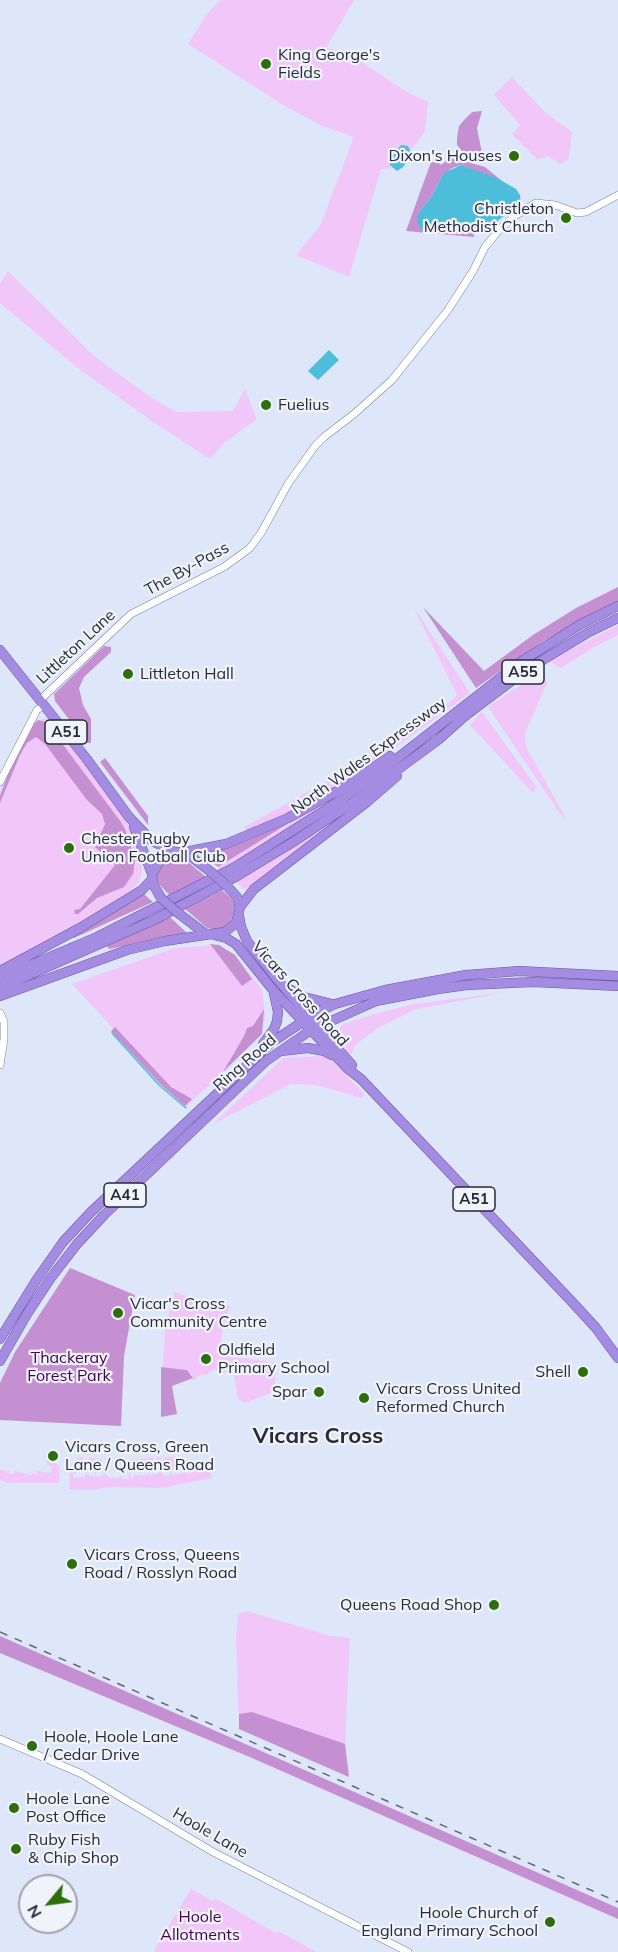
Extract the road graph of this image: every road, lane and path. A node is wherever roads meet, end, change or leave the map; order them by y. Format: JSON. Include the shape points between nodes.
{"nodes":[{"id":1,"x":618,"y":195,"type":"edge"},
{"id":2,"x":618,"y":606,"type":"edge"},
{"id":3,"x":131,"y":614,"type":"joint"},
{"id":4,"x":618,"y":618,"type":"edge"},
{"id":5,"x":0,"y":650,"type":"edge"},
{"id":6,"x":42,"y":702,"type":"junction"},
{"id":7,"x":438,"y":725,"type":"junction"},
{"id":8,"x":438,"y":740,"type":"junction"},
{"id":9,"x":0,"y":782,"type":"edge"},
{"id":10,"x":129,"y":817,"type":"junction"},
{"id":11,"x":175,"y":852,"type":"junction"},
{"id":12,"x":185,"y":852,"type":"junction"},
{"id":13,"x":152,"y":877,"type":"junction"},
{"id":14,"x":239,"y":911,"type":"junction"},
{"id":15,"x":210,"y":935,"type":"junction"},
{"id":16,"x":0,"y":971,"type":"edge"},
{"id":17,"x":618,"y":976,"type":"edge"},
{"id":18,"x":0,"y":978,"type":"edge"},
{"id":19,"x":276,"y":978,"type":"junction"},
{"id":20,"x":618,"y":987,"type":"edge"},
{"id":21,"x":0,"y":988,"type":"edge"},
{"id":22,"x":273,"y":990,"type":"junction"},
{"id":23,"x":0,"y":996,"type":"edge"},
{"id":24,"x":376,"y":1001,"type":"junction"},
{"id":25,"x":335,"y":1004,"type":"junction"},
{"id":26,"x":0,"y":1013,"type":"edge"},
{"id":27,"x":340,"y":1016,"type":"junction"},
{"id":28,"x":310,"y":1023,"type":"junction"},
{"id":29,"x":333,"y":1042,"type":"junction"},
{"id":30,"x":278,"y":1052,"type":"junction"},
{"id":31,"x":339,"y":1059,"type":"junction"},
{"id":32,"x":249,"y":1062,"type":"junction"},
{"id":33,"x":0,"y":1065,"type":"edge"},
{"id":34,"x":361,"y":1079,"type":"junction"},
{"id":35,"x":0,"y":1339,"type":"edge"},
{"id":36,"x":618,"y":1358,"type":"edge"},
{"id":37,"x":0,"y":1361,"type":"edge"},
{"id":38,"x":0,"y":1739,"type":"edge"},
{"id":39,"x":408,"y":1952,"type":"edge"}],
"edges":[{"from":1,"to":3,"type":"street","name":"The By-Pass","via":[[586,212],[536,203],[515,216],[485,247],[448,310],[414,354],[382,390],[319,442],[250,548],[224,567]]},
{"from":2,"to":7,"type":"highway","name":"North Wales Expressway","number":"A55","via":[[555,639]]},
{"from":3,"to":6,"type":"street","name":"Littleton Lane"},
{"from":4,"to":8,"type":"highway","name":"North Wales Expressway","number":"A55","via":[[526,670]]},
{"from":5,"to":6,"type":"highway","number":"A51"},
{"from":6,"to":9,"type":"street","name":"Littleton Lane"},
{"from":6,"to":10,"type":"highway","number":"A51"},
{"from":7,"to":12,"type":"highway","via":[[311,807],[226,844]]},
{"from":7,"to":18,"type":"highway","name":"North Wales Expressway","number":"A55","via":[[333,805],[235,867],[97,937]]},
{"from":8,"to":14,"type":"highway","via":[[367,802],[254,889]]},
{"from":8,"to":21,"type":"highway","name":"North Wales Expressway","number":"A55","via":[[355,801],[237,876],[154,920]]},
{"from":10,"to":11,"type":"highway","number":"A51","via":[[152,842]]},
{"from":10,"to":13,"type":"highway","number":"A51"},
{"from":11,"to":12,"type":"highway","number":"A51"},
{"from":11,"to":13,"type":"highway","via":[[160,861]]},
{"from":12,"to":14,"type":"highway","number":"A51","bridge":true,"via":[[227,886],[237,897]]},
{"from":13,"to":15,"type":"highway","number":"A51","bridge":true,"via":[[161,898]]},
{"from":13,"to":16,"type":"highway","via":[[142,890]]},
{"from":14,"to":15,"type":"highway","via":[[229,930]]},
{"from":14,"to":19,"type":"highway","name":"Vicars Cross Road","number":"A51","via":[[247,941]]},
{"from":15,"to":22,"type":"highway","name":"Vicars Cross Road","number":"A51","via":[[236,944]]},
{"from":15,"to":23,"type":"highway","via":[[127,950]]},
{"from":17,"to":25,"type":"highway","name":"Ring Road","number":"A41","via":[[526,971],[466,975],[405,985]]},
{"from":19,"to":25,"type":"highway","via":[[304,997]]},
{"from":19,"to":28,"type":"highway","name":"Vicars Cross Road","number":"A51"},
{"from":20,"to":24,"type":"highway","name":"Ring Road","number":"A41","via":[[498,983]]},
{"from":22,"to":28,"type":"highway","name":"Vicars Cross Road","number":"A51"},
{"from":22,"to":32,"type":"highway","via":[[278,1012],[276,1025]]},
{"from":24,"to":27,"type":"highway","name":"Ring Road","number":"A41"},
{"from":24,"to":28,"type":"highway","via":[[351,1006]]},
{"from":25,"to":28,"type":"highway","name":"Ring Road","number":"A41"},
{"from":26,"to":33,"type":"street","via":[[4,1022]]},
{"from":27,"to":28,"type":"highway","name":"Ring Road","number":"A41"},
{"from":27,"to":29,"type":"highway","via":[[332,1027]]},
{"from":28,"to":29,"type":"highway","name":"Vicars Cross Road","number":"A51"},
{"from":28,"to":30,"type":"highway","name":"Ring Road","number":"A41"},
{"from":28,"to":31,"type":"highway","name":"Vicars Cross Road","number":"A51"},
{"from":28,"to":32,"type":"highway","name":"Ring Road","number":"A41","via":[[283,1033]]},
{"from":29,"to":34,"type":"highway","name":"Vicars Cross Road","number":"A51"},
{"from":30,"to":31,"type":"highway","via":[[291,1048],[320,1050]]},
{"from":30,"to":37,"type":"highway","name":"Ring Road","number":"A41","via":[[77,1244],[38,1297]]},
{"from":31,"to":34,"type":"highway","name":"Vicars Cross Road","number":"A51"},
{"from":32,"to":35,"type":"highway","name":"Ring Road","number":"A41","via":[[63,1242]]},
{"from":34,"to":36,"type":"highway","name":"Vicars Cross Road","number":"A51","via":[[596,1328]]},
{"from":38,"to":39,"type":"street","name":"Hoole Lane","via":[[82,1774],[213,1852]]}]}
